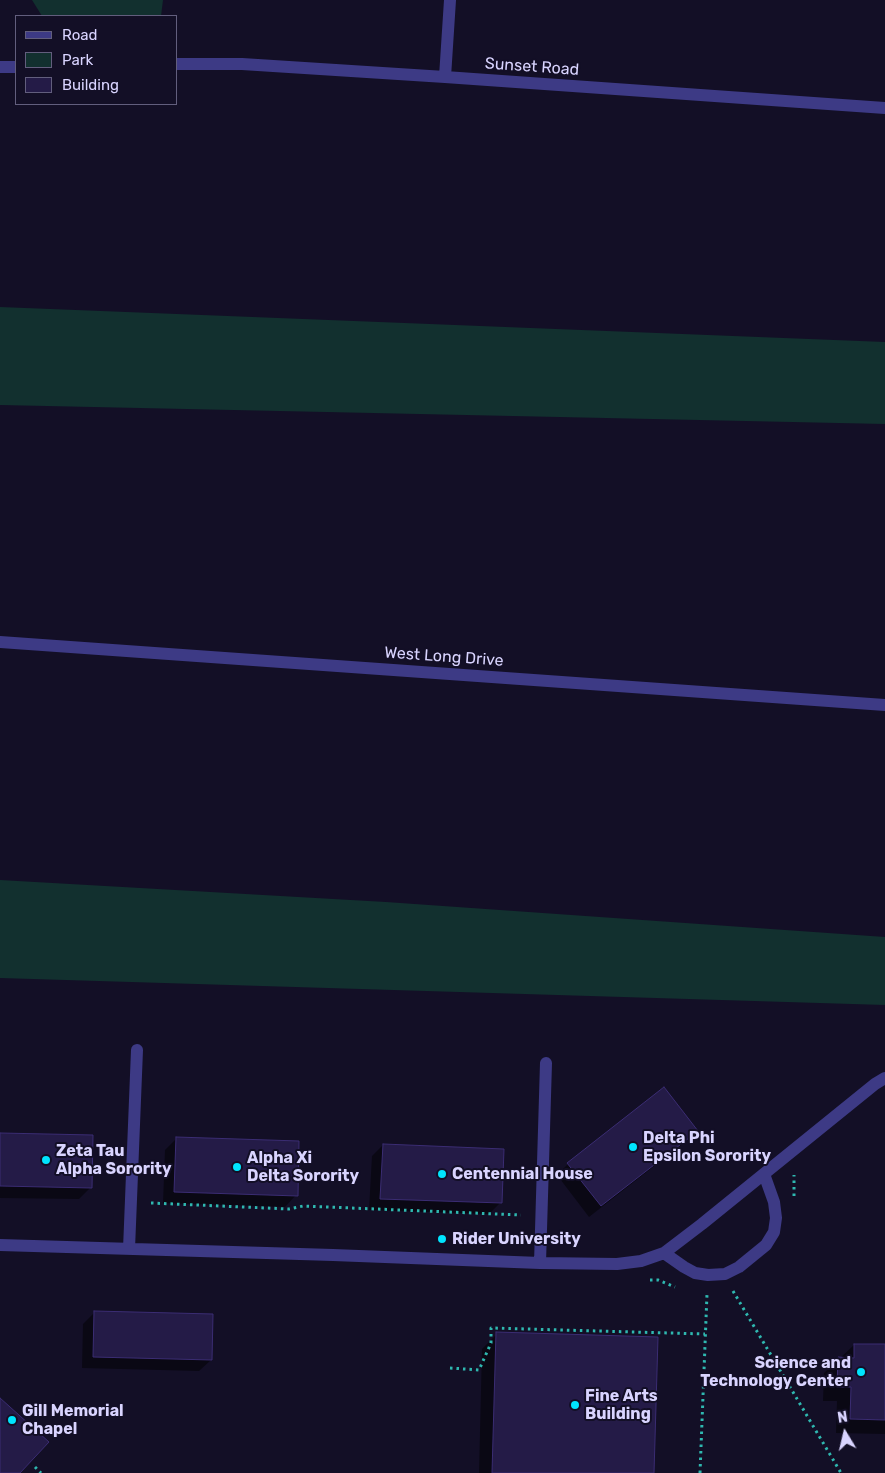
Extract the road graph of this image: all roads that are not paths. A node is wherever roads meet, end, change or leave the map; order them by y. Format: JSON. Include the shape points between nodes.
{"nodes":[{"id":1,"x":450,"y":0,"type":"edge"},
{"id":2,"x":178,"y":64,"type":"edge"},
{"id":3,"x":15,"y":66,"type":"edge"},
{"id":4,"x":0,"y":67,"type":"edge"},
{"id":5,"x":445,"y":77,"type":"junction"},
{"id":6,"x":885,"y":108,"type":"edge"},
{"id":7,"x":0,"y":642,"type":"edge"},
{"id":8,"x":885,"y":704,"type":"edge"},
{"id":9,"x":137,"y":1050,"type":"dead end"},
{"id":10,"x":546,"y":1063,"type":"dead end"},
{"id":11,"x":885,"y":1078,"type":"edge"},
{"id":12,"x":764,"y":1174,"type":"junction"},
{"id":13,"x":0,"y":1245,"type":"edge"},
{"id":14,"x":129,"y":1249,"type":"junction"},
{"id":15,"x":664,"y":1253,"type":"junction"},
{"id":16,"x":540,"y":1263,"type":"junction"}],
"edges":[{"from":1,"to":5,"type":"street"},
{"from":2,"to":5,"type":"street","name":"Sunset Road","via":[[242,64]]},
{"from":3,"to":4,"type":"street"},
{"from":5,"to":6,"type":"street","name":"Sunset Road"},
{"from":7,"to":8,"type":"street","name":"West Long Drive"},
{"from":9,"to":14,"type":"street"},
{"from":10,"to":16,"type":"street"},
{"from":11,"to":12,"type":"street"},
{"from":12,"to":15,"type":"street"},
{"from":12,"to":15,"type":"street","via":[[774,1202],[774,1232],[766,1245],[739,1267],[725,1274],[695,1273]]},
{"from":13,"to":14,"type":"street"},
{"from":14,"to":16,"type":"street"},
{"from":15,"to":16,"type":"street","via":[[641,1261],[617,1264]]}]}
